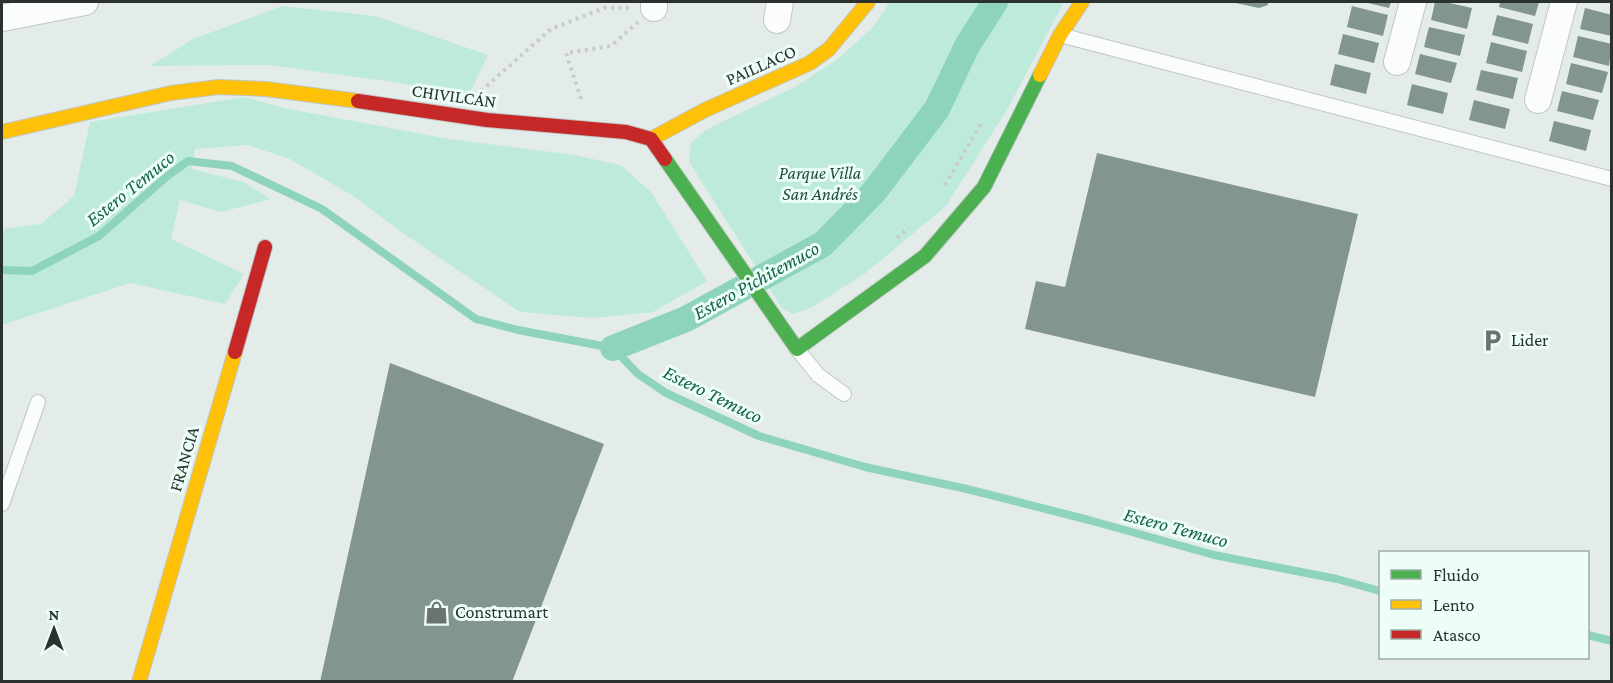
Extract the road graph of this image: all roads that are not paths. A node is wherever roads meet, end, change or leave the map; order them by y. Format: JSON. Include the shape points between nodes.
{"nodes":[{"id":1,"x":85,"y":2,"type":"edge"},
{"id":2,"x":868,"y":2,"type":"edge"},
{"id":3,"x":1082,"y":2,"type":"edge"},
{"id":4,"x":1413,"y":2,"type":"edge"},
{"id":5,"x":1564,"y":2,"type":"edge"},
{"id":6,"x":2,"y":18,"type":"edge"},
{"id":7,"x":1060,"y":35,"type":"junction"},
{"id":8,"x":1397,"y":62,"type":"dead end"},
{"id":9,"x":1538,"y":100,"type":"dead end"},
{"id":10,"x":2,"y":132,"type":"edge"},
{"id":11,"x":651,"y":139,"type":"junction"},
{"id":12,"x":1611,"y":179,"type":"edge"},
{"id":13,"x":265,"y":247,"type":"dead end"},
{"id":14,"x":797,"y":348,"type":"junction"},
{"id":15,"x":844,"y":394,"type":"dead end"},
{"id":16,"x":38,"y":402,"type":"dead end"},
{"id":17,"x":2,"y":504,"type":"edge"},
{"id":18,"x":139,"y":681,"type":"edge"}],
"edges":[{"from":1,"to":6,"type":"street"},
{"from":2,"to":11,"type":"street","name":"PAILLACO","via":[[829,50],[810,63]]},
{"from":3,"to":7,"type":"street"},
{"from":4,"to":8,"type":"street"},
{"from":5,"to":9,"type":"street"},
{"from":7,"to":12,"type":"lane"},
{"from":7,"to":14,"type":"street","via":[[984,187],[925,256]]},
{"from":10,"to":11,"type":"street","name":"CHIVILCÁN","via":[[171,93],[218,87],[341,98],[487,120],[626,132]]},
{"from":11,"to":14,"type":"street"},
{"from":13,"to":18,"type":"street","name":"FRANCIA"},
{"from":14,"to":15,"type":"lane","via":[[818,375]]},
{"from":16,"to":17,"type":"lane"}]}
